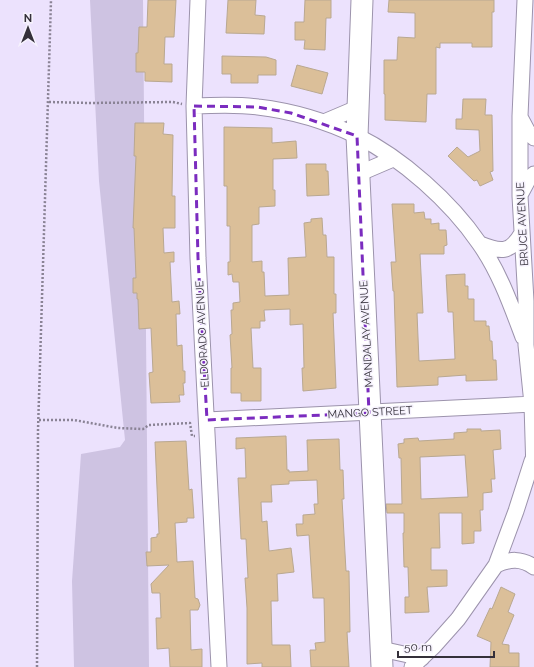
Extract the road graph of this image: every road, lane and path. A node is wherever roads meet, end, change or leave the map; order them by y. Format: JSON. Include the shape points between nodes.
{"nodes":[{"id":1,"x":52,"y":0,"type":"edge"},
{"id":2,"x":198,"y":0,"type":"edge"},
{"id":3,"x":362,"y":0,"type":"edge"},
{"id":4,"x":524,"y":0,"type":"edge"},
{"id":5,"x":49,"y":102,"type":"junction"},
{"id":6,"x":194,"y":106,"type":"junction"},
{"id":7,"x":357,"y":108,"type":"junction"},
{"id":8,"x":520,"y":116,"type":"junction"},
{"id":9,"x":324,"y":122,"type":"junction"},
{"id":10,"x":357,"y":136,"type":"junction"},
{"id":11,"x":534,"y":138,"type":"edge"},
{"id":12,"x":393,"y":159,"type":"junction"},
{"id":13,"x":358,"y":174,"type":"junction"},
{"id":14,"x":534,"y":174,"type":"edge"},
{"id":15,"x":520,"y":196,"type":"junction"},
{"id":16,"x":522,"y":233,"type":"junction"},
{"id":17,"x":480,"y":244,"type":"junction"},
{"id":18,"x":526,"y":345,"type":"junction"},
{"id":19,"x":533,"y":404,"type":"edge"},
{"id":20,"x":369,"y":412,"type":"junction"},
{"id":21,"x":39,"y":420,"type":"junction"},
{"id":22,"x":207,"y":420,"type":"junction"},
{"id":23,"x":207,"y":436,"type":"junction"},
{"id":24,"x":534,"y":465,"type":"edge"},
{"id":25,"x":496,"y":565,"type":"junction"},
{"id":26,"x":534,"y":567,"type":"edge"},
{"id":27,"x":381,"y":658,"type":"edge"},
{"id":28,"x":417,"y":662,"type":"edge"},
{"id":29,"x":37,"y":667,"type":"edge"},
{"id":30,"x":219,"y":667,"type":"edge"}],
"edges":[{"from":1,"to":5,"type":"path"},
{"from":2,"to":6,"type":"street","name":"ELDORADO AVENUE"},
{"from":3,"to":7,"type":"street","name":"MANDALAY AVENUE"},
{"from":4,"to":8,"type":"street","name":"BRUCE AVENUE"},
{"from":5,"to":6,"type":"path","via":[[173,102]]},
{"from":5,"to":21,"type":"path"},
{"from":6,"to":9,"type":"street","via":[[257,107]]},
{"from":6,"to":22,"type":"street","name":"ELDORADO AVENUE","via":[[198,258]]},
{"from":7,"to":9,"type":"street"},
{"from":7,"to":10,"type":"street","name":"MANDALAY AVENUE"},
{"from":8,"to":11,"type":"street"},
{"from":8,"to":15,"type":"street","name":"BRUCE AVENUE"},
{"from":9,"to":10,"type":"street"},
{"from":10,"to":12,"type":"street"},
{"from":10,"to":13,"type":"street","name":"MANDALAY AVENUE"},
{"from":12,"to":13,"type":"street"},
{"from":12,"to":17,"type":"street","via":[[440,197]]},
{"from":13,"to":20,"type":"street","name":"MANDALAY AVENUE"},
{"from":14,"to":15,"type":"street"},
{"from":15,"to":16,"type":"street","name":"BRUCE AVENUE"},
{"from":16,"to":17,"type":"street","via":[[516,244],[501,250]]},
{"from":16,"to":18,"type":"street","name":"BRUCE AVENUE"},
{"from":17,"to":18,"type":"street","via":[[498,276]]},
{"from":18,"to":19,"type":"street","name":"BRUCE AVENUE"},
{"from":19,"to":20,"type":"street","name":"MANGO STREET"},
{"from":19,"to":24,"type":"street","name":"BRUCE AVENUE"},
{"from":20,"to":22,"type":"street","name":"MANGO STREET"},
{"from":20,"to":27,"type":"street","name":"MANDALAY AVENUE"},
{"from":21,"to":23,"type":"path","via":[[74,420],[118,428],[143,429],[149,425],[190,423],[192,436]]},
{"from":21,"to":29,"type":"path"},
{"from":22,"to":23,"type":"street","name":"ELDORADO AVENUE"},
{"from":23,"to":30,"type":"street","name":"ELDORADO AVENUE"},
{"from":24,"to":25,"type":"street","name":"BRUCE AVENUE"},
{"from":25,"to":26,"type":"street","via":[[518,559]]},
{"from":25,"to":28,"type":"street","name":"BRUCE AVENUE","via":[[458,619]]},
{"from":27,"to":28,"type":"street"}]}
